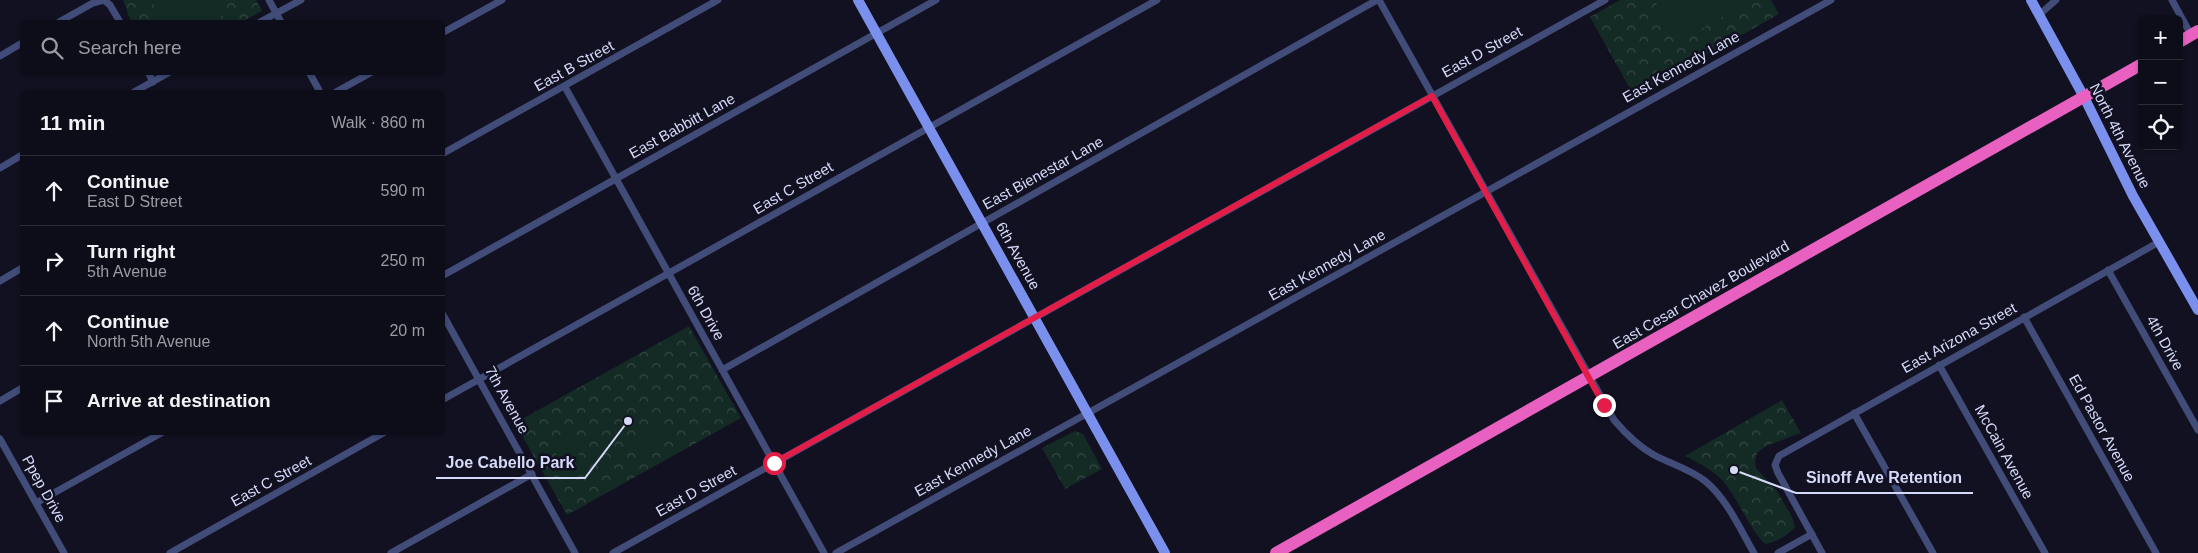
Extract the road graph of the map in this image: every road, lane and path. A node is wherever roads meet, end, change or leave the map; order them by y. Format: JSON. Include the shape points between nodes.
{"nodes":[{"id":1,"x":104,"y":0,"type":"edge"},
{"id":2,"x":269,"y":0,"type":"edge"},
{"id":3,"x":300,"y":0,"type":"edge"},
{"id":4,"x":502,"y":0,"type":"edge"},
{"id":5,"x":718,"y":0,"type":"edge"},
{"id":6,"x":858,"y":0,"type":"edge"},
{"id":7,"x":936,"y":0,"type":"edge"},
{"id":8,"x":1157,"y":0,"type":"edge"},
{"id":9,"x":1378,"y":0,"type":"edge"},
{"id":10,"x":1605,"y":0,"type":"edge"},
{"id":11,"x":1831,"y":0,"type":"edge"},
{"id":12,"x":2031,"y":0,"type":"edge"},
{"id":13,"x":2056,"y":0,"type":"edge"},
{"id":14,"x":2172,"y":0,"type":"edge"},
{"id":15,"x":276,"y":14,"type":"junction"},
{"id":16,"x":2040,"y":15,"type":"junction"},
{"id":17,"x":63,"y":20,"type":"edge"},
{"id":18,"x":119,"y":20,"type":"edge"},
{"id":19,"x":264,"y":20,"type":"edge"},
{"id":20,"x":280,"y":20,"type":"edge"},
{"id":21,"x":445,"y":31,"type":"edge"},
{"id":22,"x":877,"y":33,"type":"junction"},
{"id":23,"x":2195,"y":33,"type":"edge"},
{"id":24,"x":2183,"y":40,"type":"edge"},
{"id":25,"x":20,"y":44,"type":"edge"},
{"id":26,"x":0,"y":56,"type":"edge"},
{"id":27,"x":2138,"y":66,"type":"edge"},
{"id":28,"x":150,"y":75,"type":"edge"},
{"id":29,"x":165,"y":75,"type":"edge"},
{"id":30,"x":311,"y":75,"type":"edge"},
{"id":31,"x":367,"y":75,"type":"edge"},
{"id":32,"x":153,"y":82,"type":"junction"},
{"id":33,"x":564,"y":87,"type":"junction"},
{"id":34,"x":138,"y":90,"type":"edge"},
{"id":35,"x":319,"y":90,"type":"edge"},
{"id":36,"x":340,"y":90,"type":"edge"},
{"id":37,"x":1432,"y":96,"type":"junction"},
{"id":38,"x":2084,"y":97,"type":"junction"},
{"id":39,"x":929,"y":126,"type":"junction"},
{"id":40,"x":445,"y":152,"type":"edge"},
{"id":41,"x":20,"y":156,"type":"edge"},
{"id":42,"x":0,"y":168,"type":"edge"},
{"id":43,"x":616,"y":178,"type":"junction"},
{"id":44,"x":1486,"y":192,"type":"junction"},
{"id":45,"x":982,"y":223,"type":"junction"},
{"id":46,"x":2159,"y":242,"type":"junction"},
{"id":47,"x":20,"y":269,"type":"edge"},
{"id":48,"x":2108,"y":270,"type":"junction"},
{"id":49,"x":445,"y":274,"type":"edge"},
{"id":50,"x":669,"y":275,"type":"junction"},
{"id":51,"x":0,"y":281,"type":"edge"},
{"id":52,"x":2198,"y":310,"type":"edge"},
{"id":53,"x":1034,"y":317,"type":"junction"},
{"id":54,"x":2024,"y":317,"type":"junction"},
{"id":55,"x":445,"y":318,"type":"edge"},
{"id":56,"x":1939,"y":365,"type":"junction"},
{"id":57,"x":722,"y":370,"type":"junction"},
{"id":58,"x":1589,"y":378,"type":"junction"},
{"id":59,"x":480,"y":380,"type":"junction"},
{"id":60,"x":20,"y":389,"type":"edge"},
{"id":61,"x":445,"y":398,"type":"edge"},
{"id":62,"x":0,"y":401,"type":"edge"},
{"id":63,"x":1087,"y":413,"type":"junction"},
{"id":64,"x":1854,"y":413,"type":"junction"},
{"id":65,"x":2198,"y":430,"type":"edge"},
{"id":66,"x":158,"y":435,"type":"edge"},
{"id":67,"x":380,"y":435,"type":"edge"},
{"id":68,"x":0,"y":439,"type":"edge"},
{"id":69,"x":774,"y":463,"type":"junction"},
{"id":70,"x":532,"y":474,"type":"junction"},
{"id":71,"x":36,"y":503,"type":"junction"},
{"id":72,"x":1812,"y":534,"type":"junction"},
{"id":73,"x":64,"y":553,"type":"edge"},
{"id":74,"x":170,"y":553,"type":"edge"},
{"id":75,"x":391,"y":553,"type":"edge"},
{"id":76,"x":576,"y":553,"type":"edge"},
{"id":77,"x":614,"y":553,"type":"edge"},
{"id":78,"x":824,"y":553,"type":"edge"},
{"id":79,"x":836,"y":553,"type":"edge"},
{"id":80,"x":1166,"y":553,"type":"edge"},
{"id":81,"x":1276,"y":553,"type":"edge"},
{"id":82,"x":1754,"y":553,"type":"edge"},
{"id":83,"x":1778,"y":553,"type":"edge"},
{"id":84,"x":1822,"y":553,"type":"edge"},
{"id":85,"x":1933,"y":553,"type":"edge"},
{"id":86,"x":2044,"y":553,"type":"edge"},
{"id":87,"x":2156,"y":553,"type":"edge"}],
"edges":[{"from":1,"to":17,"type":"street"},
{"from":1,"to":18,"type":"street"},
{"from":2,"to":15,"type":"street"},
{"from":3,"to":15,"type":"street"},
{"from":4,"to":21,"type":"street"},
{"from":5,"to":33,"type":"street","name":"East B Street"},
{"from":6,"to":22,"type":"street","name":"6th Avenue"},
{"from":7,"to":22,"type":"street","name":"East Babbitt Lane"},
{"from":8,"to":39,"type":"street","name":"East C Street"},
{"from":9,"to":37,"type":"street"},
{"from":9,"to":45,"type":"street","name":"East Bienestar Lane"},
{"from":10,"to":37,"type":"street","name":"East D Street"},
{"from":11,"to":44,"type":"street","name":"East Kennedy Lane"},
{"from":12,"to":16,"type":"street","name":"North 4th Avenue"},
{"from":13,"to":16,"type":"street"},
{"from":14,"to":23,"type":"street"},
{"from":15,"to":19,"type":"street"},
{"from":15,"to":20,"type":"street"},
{"from":16,"to":38,"type":"street","name":"North 4th Avenue"},
{"from":22,"to":39,"type":"street","name":"6th Avenue"},
{"from":22,"to":43,"type":"street","name":"East Babbitt Lane"},
{"from":23,"to":24,"type":"highway"},
{"from":25,"to":26,"type":"street"},
{"from":27,"to":38,"type":"highway","name":"East Cesar Chavez Boulevard"},
{"from":28,"to":32,"type":"street"},
{"from":29,"to":32,"type":"street"},
{"from":30,"to":35,"type":"street"},
{"from":31,"to":36,"type":"street"},
{"from":32,"to":34,"type":"street"},
{"from":33,"to":40,"type":"street","name":"East B Street"},
{"from":33,"to":43,"type":"street","name":"6th Drive"},
{"from":37,"to":44,"type":"street"},
{"from":37,"to":53,"type":"street","name":"East D Street"},
{"from":38,"to":46,"type":"street","name":"North 4th Avenue"},
{"from":38,"to":58,"type":"highway","name":"East Cesar Chavez Boulevard"},
{"from":39,"to":45,"type":"street","name":"6th Avenue"},
{"from":39,"to":50,"type":"street","name":"East C Street"},
{"from":41,"to":42,"type":"street"},
{"from":43,"to":49,"type":"street","name":"East Babbitt Lane"},
{"from":43,"to":50,"type":"street","name":"6th Drive"},
{"from":44,"to":58,"type":"street"},
{"from":44,"to":63,"type":"street","name":"East Kennedy Lane"},
{"from":45,"to":53,"type":"street","name":"6th Avenue"},
{"from":45,"to":57,"type":"street","name":"East Bienestar Lane"},
{"from":46,"to":48,"type":"street","name":"East Arizona Street"},
{"from":46,"to":52,"type":"street","name":"North 4th Avenue"},
{"from":47,"to":51,"type":"street"},
{"from":48,"to":54,"type":"street","name":"East Arizona Street"},
{"from":48,"to":65,"type":"street","name":"4th Drive"},
{"from":50,"to":57,"type":"street","name":"6th Drive"},
{"from":50,"to":59,"type":"street","name":"East C Street"},
{"from":53,"to":63,"type":"street","name":"6th Avenue"},
{"from":53,"to":69,"type":"street","name":"East D Street"},
{"from":54,"to":56,"type":"street","name":"East Arizona Street"},
{"from":54,"to":87,"type":"street","name":"Ed Pastor Avenue"},
{"from":55,"to":59,"type":"street","name":"7th Avenue"},
{"from":56,"to":64,"type":"street","name":"East Arizona Street"},
{"from":56,"to":86,"type":"street","name":"McCain Avenue"},
{"from":57,"to":69,"type":"street","name":"6th Drive"},
{"from":58,"to":81,"type":"highway","name":"East Cesar Chavez Boulevard"},
{"from":58,"to":82,"type":"street","via":[[1614,420],[1638,444],[1685,468],[1717,492]]},
{"from":59,"to":61,"type":"street","name":"East C Street"},
{"from":59,"to":70,"type":"street","name":"7th Avenue"},
{"from":60,"to":62,"type":"street"},
{"from":63,"to":79,"type":"street","name":"East Kennedy Lane"},
{"from":63,"to":80,"type":"street","name":"6th Avenue"},
{"from":64,"to":72,"type":"street","name":"East Arizona Street","via":[[1783,452],[1776,462],[1778,473]]},
{"from":64,"to":85,"type":"street"},
{"from":66,"to":71,"type":"street"},
{"from":67,"to":74,"type":"street","name":"East C Street"},
{"from":68,"to":71,"type":"street","name":"Ppep Drive"},
{"from":69,"to":77,"type":"street","name":"East D Street"},
{"from":69,"to":78,"type":"street","name":"6th Drive"},
{"from":70,"to":75,"type":"street"},
{"from":70,"to":76,"type":"street","name":"7th Avenue"},
{"from":71,"to":73,"type":"street","name":"Ppep Drive"},
{"from":72,"to":83,"type":"street"},
{"from":72,"to":84,"type":"street"}]}
